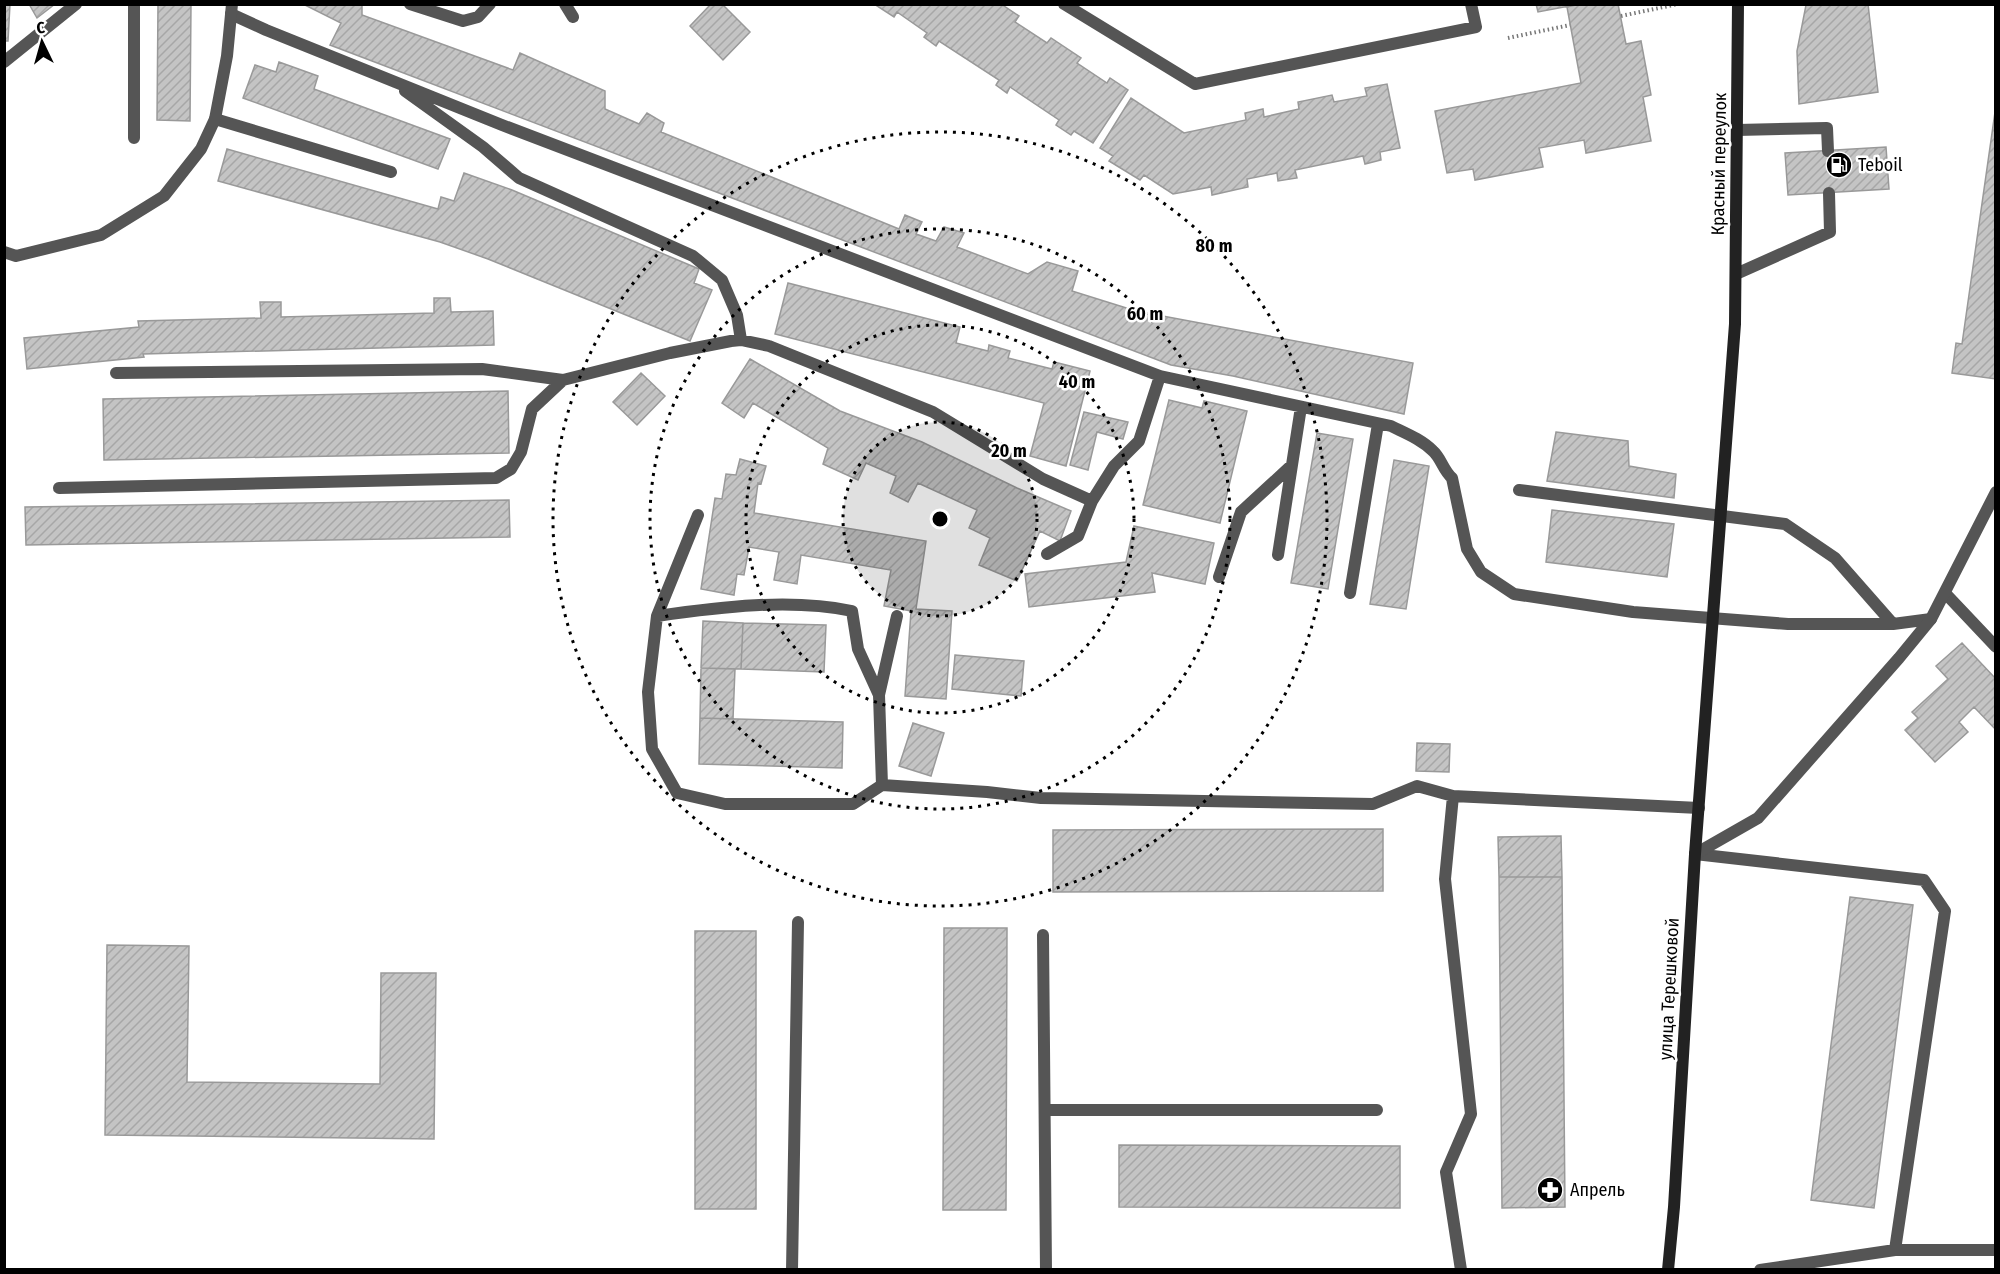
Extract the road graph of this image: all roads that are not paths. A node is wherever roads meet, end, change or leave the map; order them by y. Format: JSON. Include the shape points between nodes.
{"nodes":[{"id":1,"x":76,"y":4,"type":"edge"},
{"id":2,"x":134,"y":4,"type":"edge"},
{"id":3,"x":410,"y":4,"type":"edge"},
{"id":4,"x":490,"y":4,"type":"edge"},
{"id":5,"x":565,"y":4,"type":"edge"},
{"id":6,"x":1064,"y":4,"type":"edge"},
{"id":7,"x":1471,"y":4,"type":"edge"},
{"id":8,"x":1738,"y":4,"type":"edge"},
{"id":9,"x":231,"y":9,"type":"edge"},
{"id":10,"x":573,"y":17,"type":"dead end"},
{"id":11,"x":4,"y":62,"type":"edge"},
{"id":12,"x":390,"y":80,"type":"junction"},
{"id":13,"x":215,"y":119,"type":"junction"},
{"id":14,"x":1737,"y":130,"type":"junction"},
{"id":15,"x":134,"y":138,"type":"dead end"},
{"id":16,"x":1828,"y":151,"type":"dead end"},
{"id":17,"x":391,"y":172,"type":"dead end"},
{"id":18,"x":1829,"y":193,"type":"dead end"},
{"id":19,"x":4,"y":252,"type":"edge"},
{"id":20,"x":1736,"y":274,"type":"junction"},
{"id":21,"x":741,"y":340,"type":"junction"},
{"id":22,"x":116,"y":373,"type":"dead end"},
{"id":23,"x":1160,"y":376,"type":"junction"},
{"id":24,"x":563,"y":380,"type":"junction"},
{"id":25,"x":1301,"y":407,"type":"junction"},
{"id":26,"x":1378,"y":424,"type":"junction"},
{"id":27,"x":1292,"y":466,"type":"junction"},
{"id":28,"x":59,"y":488,"type":"dead end"},
{"id":29,"x":1519,"y":490,"type":"dead end"},
{"id":30,"x":1995,"y":492,"type":"edge"},
{"id":31,"x":1092,"y":501,"type":"junction"},
{"id":32,"x":698,"y":514,"type":"dead end"},
{"id":33,"x":1047,"y":554,"type":"dead end"},
{"id":34,"x":1278,"y":555,"type":"dead end"},
{"id":35,"x":1219,"y":577,"type":"dead end"},
{"id":36,"x":1350,"y":593,"type":"dead end"},
{"id":37,"x":1945,"y":593,"type":"junction"},
{"id":38,"x":657,"y":616,"type":"junction"},
{"id":39,"x":897,"y":616,"type":"dead end"},
{"id":40,"x":1931,"y":619,"type":"junction"},
{"id":41,"x":1893,"y":624,"type":"junction"},
{"id":42,"x":1995,"y":647,"type":"edge"},
{"id":43,"x":879,"y":695,"type":"junction"},
{"id":44,"x":1707,"y":711,"type":"joint"},
{"id":45,"x":882,"y":784,"type":"junction"},
{"id":46,"x":1453,"y":796,"type":"junction"},
{"id":47,"x":1699,"y":808,"type":"junction"},
{"id":48,"x":1695,"y":854,"type":"junction"},
{"id":49,"x":798,"y":922,"type":"dead end"},
{"id":50,"x":1042,"y":935,"type":"dead end"},
{"id":51,"x":1045,"y":1110,"type":"junction"},
{"id":52,"x":1377,"y":1110,"type":"dead end"},
{"id":53,"x":1895,"y":1250,"type":"junction"},
{"id":54,"x":1995,"y":1250,"type":"edge"},
{"id":55,"x":792,"y":1269,"type":"edge"},
{"id":56,"x":1047,"y":1269,"type":"edge"},
{"id":57,"x":1461,"y":1269,"type":"edge"},
{"id":58,"x":1668,"y":1269,"type":"edge"},
{"id":59,"x":1760,"y":1269,"type":"edge"}],
"edges":[{"from":1,"to":11,"type":"street"},
{"from":2,"to":15,"type":"street"},
{"from":3,"to":4,"type":"street","via":[[463,21],[478,17]]},
{"from":5,"to":10,"type":"street"},
{"from":6,"to":7,"type":"street","via":[[1195,84],[1476,27]]},
{"from":8,"to":14,"type":"main road","name":"Красный переулок"},
{"from":9,"to":12,"type":"street","via":[[266,30]]},
{"from":9,"to":13,"type":"street"},
{"from":12,"to":21,"type":"street","via":[[519,178],[693,256],[722,280],[737,315]]},
{"from":12,"to":23,"type":"street"},
{"from":13,"to":17,"type":"street"},
{"from":13,"to":19,"type":"street","via":[[201,149],[164,196],[101,235],[16,256]]},
{"from":14,"to":16,"type":"street","via":[[1827,128]]},
{"from":14,"to":20,"type":"main road","name":"Красный переулок"},
{"from":18,"to":20,"type":"street","via":[[1830,231]]},
{"from":20,"to":44,"type":"main road","name":"Красный переулок"},
{"from":21,"to":24,"type":"street"},
{"from":21,"to":31,"type":"street","via":[[769,346],[933,412],[1043,480]]},
{"from":22,"to":24,"type":"street","via":[[482,369]]},
{"from":23,"to":25,"type":"street"},
{"from":23,"to":31,"type":"street","via":[[1138,441],[1114,466]]},
{"from":24,"to":28,"type":"street","via":[[532,409],[521,452],[511,469],[496,478]]},
{"from":25,"to":26,"type":"street"},
{"from":25,"to":27,"type":"street"},
{"from":26,"to":36,"type":"street"},
{"from":26,"to":41,"type":"street","via":[[1416,438],[1434,452],[1452,478],[1467,549],[1481,572],[1514,594],[1633,612],[1788,624]]},
{"from":27,"to":34,"type":"street"},
{"from":27,"to":35,"type":"street","via":[[1241,512]]},
{"from":29,"to":41,"type":"street","via":[[1785,524],[1835,558]]},
{"from":30,"to":37,"type":"street"},
{"from":31,"to":33,"type":"street","via":[[1078,536]]},
{"from":32,"to":38,"type":"street"},
{"from":37,"to":40,"type":"street"},
{"from":37,"to":42,"type":"street"},
{"from":38,"to":43,"type":"street","via":[[728,606],[827,605],[852,611],[858,649]]},
{"from":38,"to":45,"type":"street","via":[[648,692],[652,749],[677,793],[725,804],[853,804]]},
{"from":39,"to":43,"type":"street"},
{"from":40,"to":41,"type":"street"},
{"from":40,"to":48,"type":"street","via":[[1758,818]]},
{"from":43,"to":45,"type":"street"},
{"from":44,"to":47,"type":"main road","name":"улица Терешковой"},
{"from":45,"to":46,"type":"street","via":[[1053,798],[1372,804],[1417,786]]},
{"from":46,"to":47,"type":"street"},
{"from":46,"to":57,"type":"street","via":[[1445,879],[1471,1114],[1446,1172]]},
{"from":47,"to":48,"type":"main road","name":"улица Терешковой"},
{"from":48,"to":53,"type":"street","via":[[1924,880],[1945,911]]},
{"from":48,"to":58,"type":"main road","name":"улица Терешковой"},
{"from":49,"to":55,"type":"street"},
{"from":50,"to":51,"type":"street"},
{"from":51,"to":52,"type":"street"},
{"from":51,"to":56,"type":"street"},
{"from":53,"to":54,"type":"street"},
{"from":53,"to":59,"type":"street"}]}
